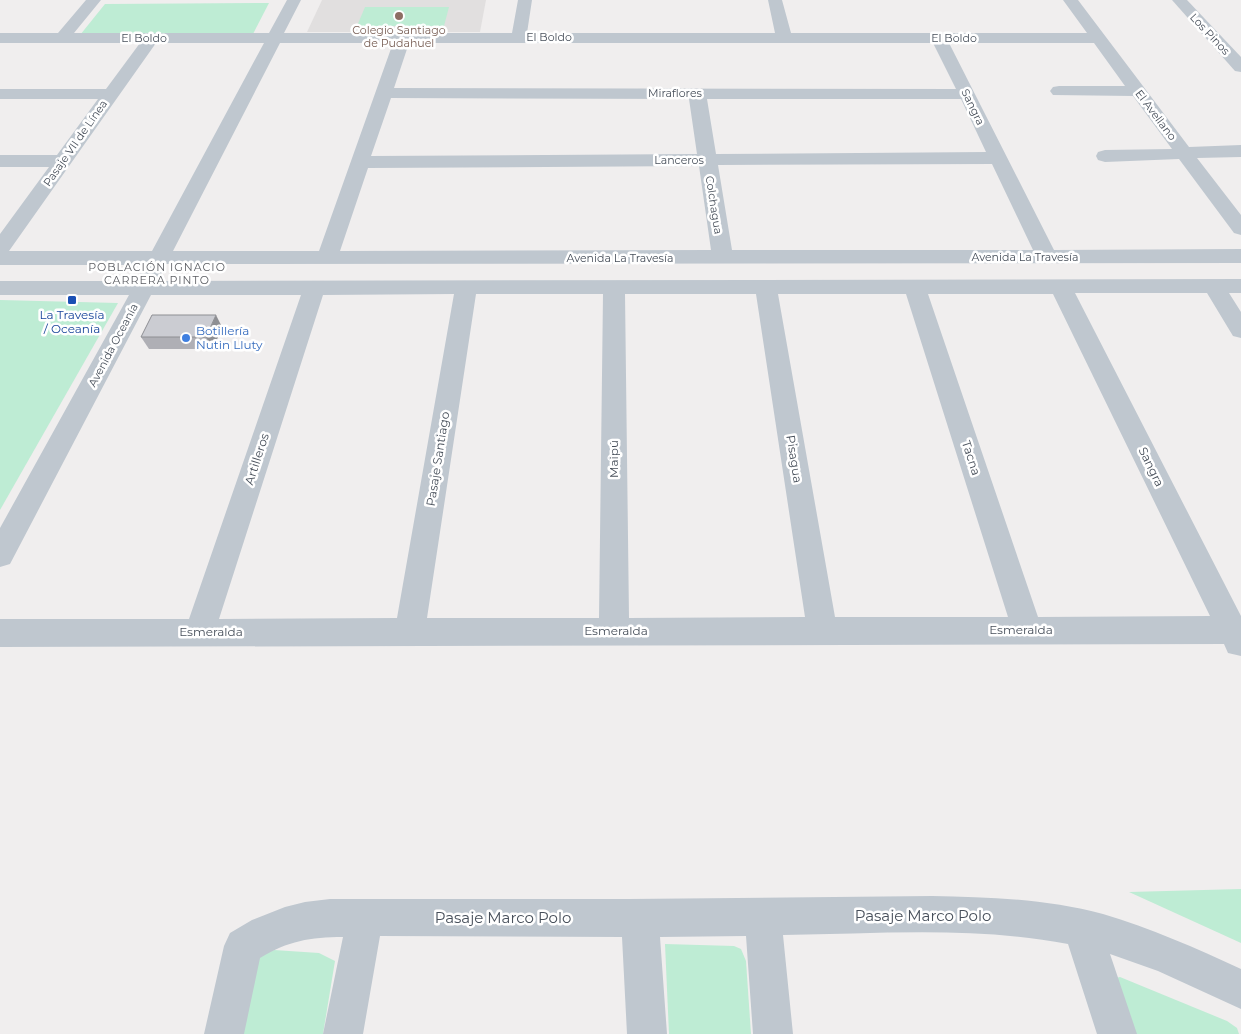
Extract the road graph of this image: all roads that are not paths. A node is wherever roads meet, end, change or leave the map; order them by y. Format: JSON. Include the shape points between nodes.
{"nodes":[{"id":1,"x":94,"y":0,"type":"edge"},
{"id":2,"x":294,"y":0,"type":"edge"},
{"id":3,"x":525,"y":0,"type":"edge"},
{"id":4,"x":775,"y":0,"type":"edge"},
{"id":5,"x":1070,"y":0,"type":"edge"},
{"id":6,"x":1179,"y":0,"type":"edge"},
{"id":7,"x":403,"y":37,"type":"junction"},
{"id":8,"x":519,"y":37,"type":"junction"},
{"id":9,"x":0,"y":38,"type":"edge"},
{"id":10,"x":62,"y":38,"type":"junction"},
{"id":11,"x":150,"y":38,"type":"junction"},
{"id":12,"x":274,"y":38,"type":"junction"},
{"id":13,"x":784,"y":38,"type":"junction"},
{"id":14,"x":939,"y":38,"type":"junction"},
{"id":15,"x":1098,"y":38,"type":"junction"},
{"id":16,"x":1241,"y":67,"type":"edge"},
{"id":17,"x":1059,"y":91,"type":"dead end"},
{"id":18,"x":1138,"y":91,"type":"junction"},
{"id":19,"x":383,"y":93,"type":"junction"},
{"id":20,"x":697,"y":93,"type":"junction"},
{"id":21,"x":0,"y":94,"type":"edge"},
{"id":22,"x":110,"y":94,"type":"junction"},
{"id":23,"x":966,"y":94,"type":"junction"},
{"id":24,"x":1241,"y":151,"type":"edge"},
{"id":25,"x":1184,"y":154,"type":"junction"},
{"id":26,"x":1106,"y":156,"type":"dead end"},
{"id":27,"x":998,"y":158,"type":"junction"},
{"id":28,"x":707,"y":160,"type":"junction"},
{"id":29,"x":0,"y":161,"type":"edge"},
{"id":30,"x":63,"y":161,"type":"junction"},
{"id":31,"x":360,"y":162,"type":"junction"},
{"id":32,"x":1241,"y":230,"type":"edge"},
{"id":33,"x":0,"y":249,"type":"edge"},
{"id":34,"x":1241,"y":256,"type":"edge"},
{"id":35,"x":1047,"y":257,"type":"junction"},
{"id":36,"x":0,"y":258,"type":"edge"},
{"id":37,"x":327,"y":258,"type":"junction"},
{"id":38,"x":723,"y":258,"type":"junction"},
{"id":39,"x":157,"y":259,"type":"junction"},
{"id":40,"x":914,"y":286,"type":"junction"},
{"id":41,"x":1062,"y":286,"type":"junction"},
{"id":42,"x":1213,"y":286,"type":"junction"},
{"id":43,"x":1241,"y":286,"type":"edge"},
{"id":44,"x":466,"y":287,"type":"junction"},
{"id":45,"x":614,"y":287,"type":"junction"},
{"id":46,"x":766,"y":287,"type":"junction"},
{"id":47,"x":0,"y":288,"type":"edge"},
{"id":48,"x":143,"y":288,"type":"junction"},
{"id":49,"x":315,"y":288,"type":"junction"},
{"id":50,"x":1241,"y":330,"type":"edge"},
{"id":51,"x":0,"y":556,"type":"edge"},
{"id":52,"x":822,"y":630,"type":"junction"},
{"id":53,"x":1027,"y":630,"type":"junction"},
{"id":54,"x":410,"y":631,"type":"junction"},
{"id":55,"x":614,"y":631,"type":"junction"},
{"id":56,"x":200,"y":632,"type":"junction"},
{"id":57,"x":0,"y":633,"type":"edge"},
{"id":58,"x":1237,"y":638,"type":"edge"},
{"id":59,"x":763,"y":917,"type":"junction"},
{"id":60,"x":365,"y":918,"type":"junction"},
{"id":61,"x":640,"y":919,"type":"junction"},
{"id":62,"x":1082,"y":928,"type":"junction"},
{"id":63,"x":1241,"y":989,"type":"edge"},
{"id":64,"x":224,"y":1034,"type":"edge"},
{"id":65,"x":343,"y":1034,"type":"edge"},
{"id":66,"x":647,"y":1034,"type":"edge"},
{"id":67,"x":773,"y":1034,"type":"edge"},
{"id":68,"x":1117,"y":1034,"type":"edge"}],
"edges":[{"from":1,"to":10,"type":"street"},
{"from":2,"to":12,"type":"street","name":"Avenida Oceanía"},
{"from":3,"to":8,"type":"street"},
{"from":4,"to":13,"type":"street"},
{"from":5,"to":15,"type":"street","name":"El Avellano"},
{"from":6,"to":16,"type":"street","name":"Los Pinos"},
{"from":7,"to":8,"type":"street","name":"El Boldo"},
{"from":7,"to":12,"type":"street","name":"El Boldo"},
{"from":7,"to":19,"type":"street"},
{"from":8,"to":13,"type":"street","name":"El Boldo"},
{"from":9,"to":10,"type":"street","name":"El Boldo"},
{"from":10,"to":11,"type":"street","name":"El Boldo"},
{"from":11,"to":12,"type":"street","name":"El Boldo"},
{"from":11,"to":22,"type":"street","name":"Pasaje VII de Línea"},
{"from":12,"to":39,"type":"street","name":"Avenida Oceanía"},
{"from":13,"to":14,"type":"street","name":"El Boldo"},
{"from":14,"to":15,"type":"street","name":"El Boldo"},
{"from":14,"to":23,"type":"street","name":"Sangra"},
{"from":15,"to":18,"type":"street","name":"El Avellano"},
{"from":17,"to":18,"type":"street"},
{"from":18,"to":25,"type":"street","name":"El Avellano"},
{"from":19,"to":20,"type":"street","name":"Miraflores"},
{"from":19,"to":31,"type":"street"},
{"from":20,"to":23,"type":"street","name":"Miraflores"},
{"from":20,"to":28,"type":"street","name":"Colchagua"},
{"from":21,"to":22,"type":"street"},
{"from":22,"to":30,"type":"street","name":"Pasaje VII de Línea"},
{"from":23,"to":27,"type":"street","name":"Sangra"},
{"from":24,"to":25,"type":"street"},
{"from":25,"to":26,"type":"street"},
{"from":25,"to":32,"type":"street","name":"El Avellano"},
{"from":27,"to":28,"type":"street","name":"Lanceros"},
{"from":27,"to":35,"type":"street","name":"Sangra"},
{"from":28,"to":31,"type":"street","name":"Lanceros"},
{"from":28,"to":38,"type":"street","name":"Colchagua"},
{"from":29,"to":30,"type":"street"},
{"from":30,"to":33,"type":"street","name":"Pasaje VII de Línea"},
{"from":31,"to":37,"type":"street"},
{"from":34,"to":35,"type":"street","name":"Avenida La Travesía"},
{"from":35,"to":38,"type":"street","name":"Avenida La Travesía"},
{"from":36,"to":39,"type":"street","name":"Avenida La Travesía"},
{"from":37,"to":38,"type":"street","name":"Avenida La Travesía"},
{"from":37,"to":39,"type":"street","name":"Avenida La Travesía"},
{"from":39,"to":48,"type":"street","name":"Avenida Oceanía"},
{"from":40,"to":41,"type":"street"},
{"from":40,"to":46,"type":"street"},
{"from":40,"to":53,"type":"street","name":"Tacna"},
{"from":41,"to":42,"type":"street"},
{"from":41,"to":58,"type":"street","name":"Sangra"},
{"from":42,"to":43,"type":"street"},
{"from":42,"to":50,"type":"street"},
{"from":44,"to":45,"type":"street"},
{"from":44,"to":49,"type":"street"},
{"from":44,"to":54,"type":"street","name":"Pasaje Santiago"},
{"from":45,"to":46,"type":"street"},
{"from":45,"to":55,"type":"street","name":"Maipú"},
{"from":46,"to":52,"type":"street","name":"Pisagua"},
{"from":47,"to":48,"type":"street"},
{"from":48,"to":49,"type":"street"},
{"from":48,"to":51,"type":"street","name":"Avenida Oceanía"},
{"from":49,"to":56,"type":"street","name":"Artilleros"},
{"from":52,"to":53,"type":"street","name":"Esmeralda"},
{"from":52,"to":55,"type":"street","name":"Esmeralda"},
{"from":53,"to":58,"type":"street","name":"Esmeralda"},
{"from":54,"to":55,"type":"street","name":"Esmeralda"},
{"from":54,"to":56,"type":"street","name":"Esmeralda"},
{"from":56,"to":57,"type":"street","name":"Esmeralda"},
{"from":59,"to":61,"type":"street","name":"Pasaje Marco Polo"},
{"from":59,"to":62,"type":"street","name":"Pasaje Marco Polo","via":[[949,914],[1034,920]]},
{"from":59,"to":67,"type":"street"},
{"from":60,"to":61,"type":"street","name":"Pasaje Marco Polo"},
{"from":60,"to":64,"type":"street","name":"Pasaje Marco Polo","via":[[302,920],[274,928],[243,946]]},
{"from":60,"to":65,"type":"street"},
{"from":61,"to":66,"type":"street"},
{"from":62,"to":63,"type":"street","name":"Pasaje Marco Polo","via":[[1161,953]]},
{"from":62,"to":68,"type":"street"}]}
